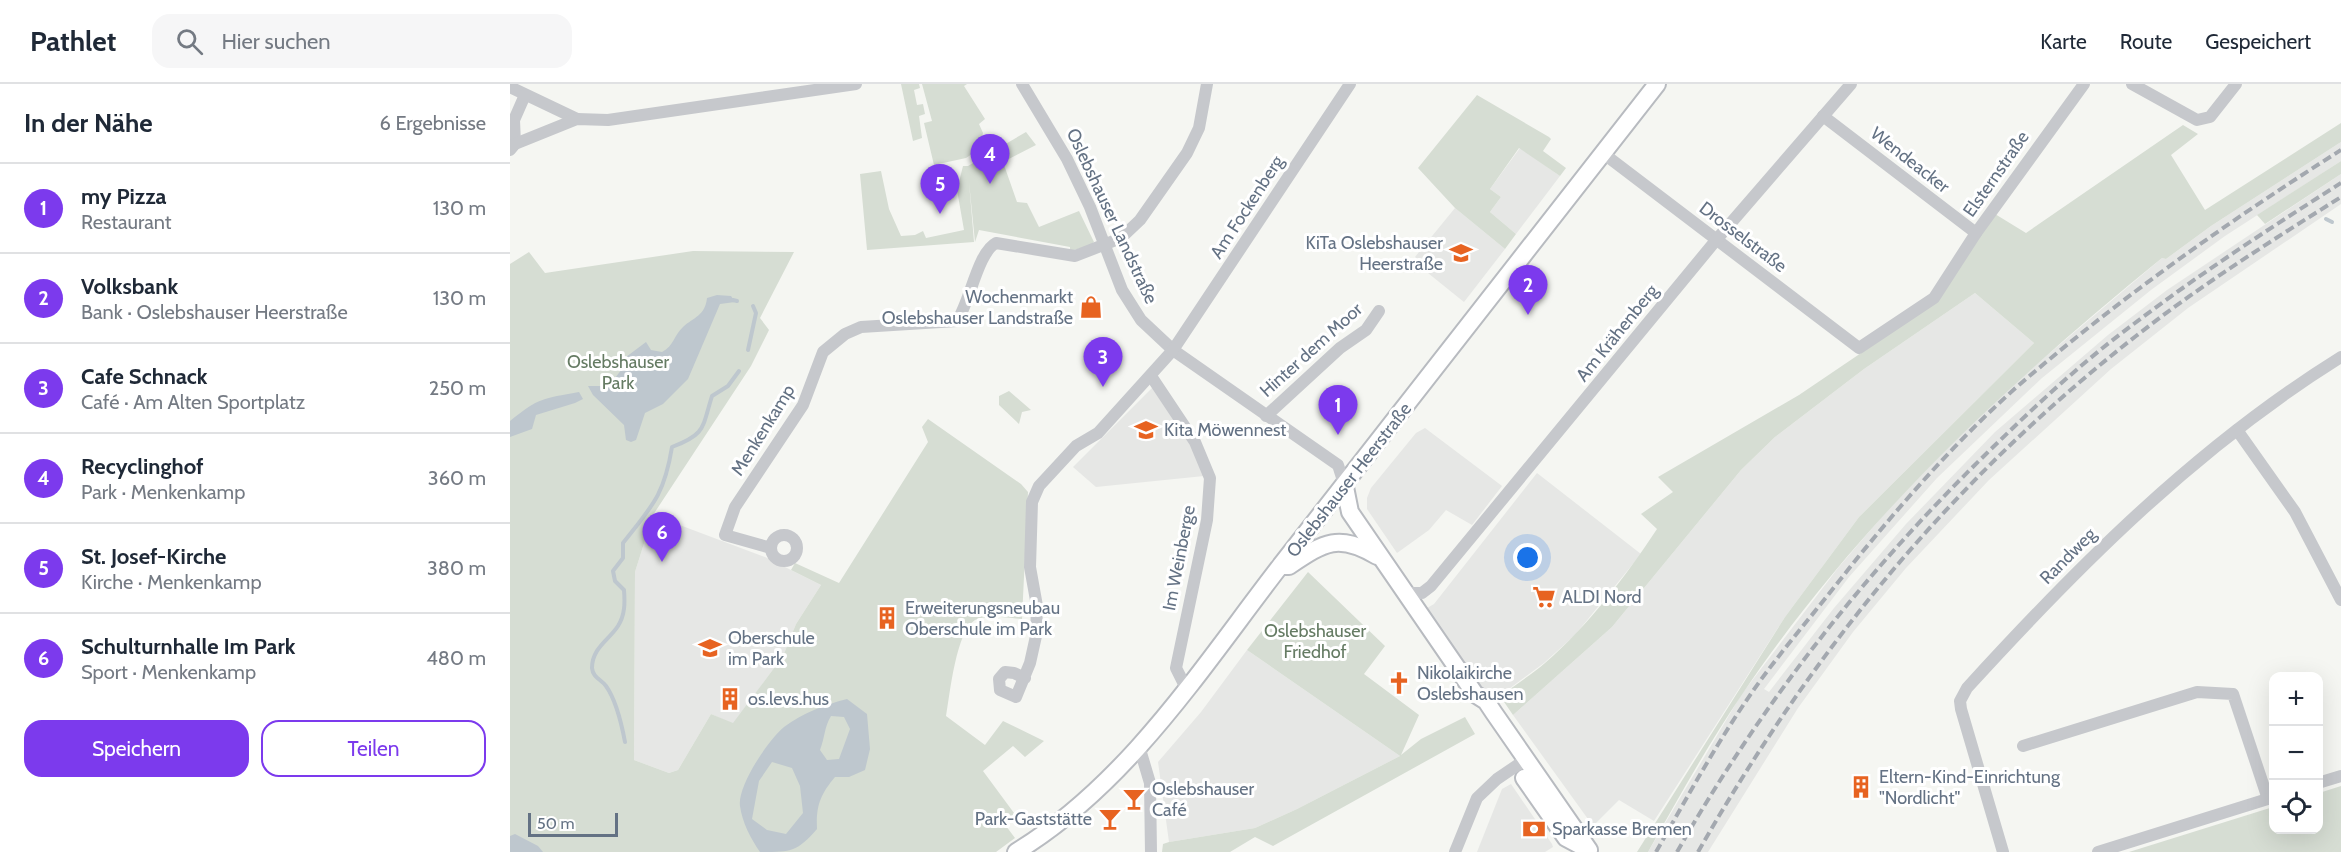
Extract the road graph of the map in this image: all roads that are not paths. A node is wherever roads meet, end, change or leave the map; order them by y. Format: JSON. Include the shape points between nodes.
{"nodes":[{"id":1,"x":856,"y":84,"type":"edge"},
{"id":2,"x":1022,"y":84,"type":"edge"},
{"id":3,"x":1207,"y":84,"type":"edge"},
{"id":4,"x":1350,"y":84,"type":"edge"},
{"id":5,"x":1657,"y":84,"type":"edge"},
{"id":6,"x":1851,"y":84,"type":"edge"},
{"id":7,"x":2084,"y":84,"type":"edge"},
{"id":8,"x":2132,"y":84,"type":"edge"},
{"id":9,"x":2236,"y":84,"type":"edge"},
{"id":10,"x":510,"y":87,"type":"edge"},
{"id":11,"x":525,"y":95,"type":"junction"},
{"id":12,"x":1823,"y":116,"type":"junction"},
{"id":13,"x":577,"y":118,"type":"junction"},
{"id":14,"x":513,"y":147,"type":"edge"},
{"id":15,"x":1604,"y":154,"type":"junction"},
{"id":16,"x":1976,"y":233,"type":"junction"},
{"id":17,"x":1717,"y":239,"type":"junction"},
{"id":18,"x":1106,"y":246,"type":"junction"},
{"id":19,"x":1379,"y":311,"type":"dead end"},
{"id":20,"x":1859,"y":348,"type":"joint"},
{"id":21,"x":1173,"y":350,"type":"junction"},
{"id":22,"x":2341,"y":357,"type":"edge"},
{"id":23,"x":1151,"y":376,"type":"junction"},
{"id":24,"x":1266,"y":416,"type":"junction"},
{"id":25,"x":2236,"y":430,"type":"junction"},
{"id":26,"x":1345,"y":487,"type":"junction"},
{"id":27,"x":771,"y":548,"type":"dead end"},
{"id":28,"x":1381,"y":558,"type":"junction"},
{"id":29,"x":1280,"y":566,"type":"junction"},
{"id":30,"x":1407,"y":593,"type":"junction"},
{"id":31,"x":2341,"y":600,"type":"edge"},
{"id":32,"x":1025,"y":678,"type":"dead end"},
{"id":33,"x":1186,"y":688,"type":"junction"},
{"id":34,"x":1139,"y":746,"type":"junction"},
{"id":35,"x":2023,"y":746,"type":"dead end"},
{"id":36,"x":1521,"y":763,"type":"junction"},
{"id":37,"x":2341,"y":776,"type":"edge"},
{"id":38,"x":2323,"y":782,"type":"edge"},
{"id":39,"x":2269,"y":793,"type":"edge"},
{"id":40,"x":2269,"y":799,"type":"edge"},
{"id":41,"x":1590,"y":851,"type":"edge"},
{"id":42,"x":1016,"y":852,"type":"edge"},
{"id":43,"x":1151,"y":852,"type":"edge"},
{"id":44,"x":1455,"y":852,"type":"edge"},
{"id":45,"x":2003,"y":852,"type":"edge"},
{"id":46,"x":2098,"y":852,"type":"edge"}],
"edges":[{"from":1,"to":13,"type":"street","via":[[608,120]]},
{"from":2,"to":18,"type":"street","name":"Oslebshauser Landstraße","via":[[1067,159]]},
{"from":3,"to":18,"type":"street","via":[[1199,128],[1186,153],[1140,220]]},
{"from":4,"to":21,"type":"street","name":"Am Fockenberg"},
{"from":5,"to":15,"type":"main road","name":"Oslebshauser Heerstraße"},
{"from":6,"to":12,"type":"street","name":"Am Krähenberg"},
{"from":7,"to":16,"type":"street","name":"Elsternstraße"},
{"from":8,"to":9,"type":"street","via":[[2191,118],[2203,120],[2210,117]]},
{"from":10,"to":11,"type":"street"},
{"from":11,"to":13,"type":"street"},
{"from":11,"to":14,"type":"street","via":[[514,120]]},
{"from":12,"to":16,"type":"street","name":"Wendeacker"},
{"from":12,"to":17,"type":"street","name":"Am Krähenberg"},
{"from":13,"to":14,"type":"street"},
{"from":15,"to":17,"type":"street","name":"Drosselstraße"},
{"from":15,"to":26,"type":"main road","name":"Oslebshauser Heerstraße"},
{"from":16,"to":20,"type":"street","name":"Elsternstraße","via":[[1927,305]]},
{"from":17,"to":20,"type":"street","name":"Drosselstraße"},
{"from":17,"to":30,"type":"street","name":"Am Krähenberg","via":[[1431,586],[1422,593]]},
{"from":18,"to":21,"type":"street","name":"Oslebshauser Landstraße","via":[[1122,290],[1141,320]]},
{"from":18,"to":27,"type":"street","name":"Menkenkamp","via":[[1075,256],[996,243],[986,252],[957,321],[861,327],[823,352],[803,405],[735,507],[725,535]]},
{"from":19,"to":24,"type":"street","name":"Hinter dem Moor","via":[[1365,330]]},
{"from":21,"to":23,"type":"street","name":"Am Fockenberg"},
{"from":21,"to":24,"type":"street","name":"Oslebshauser Landstraße"},
{"from":22,"to":25,"type":"street","name":"Randweg"},
{"from":23,"to":32,"type":"street","name":"Am Fockenberg","via":[[1098,433],[1076,446],[1035,494],[1030,567],[1037,606],[1036,636]]},
{"from":23,"to":33,"type":"street","name":"Im Weinberge","via":[[1195,442],[1210,478],[1207,520],[1176,668]]},
{"from":24,"to":26,"type":"street","name":"Oslebshauser Landstraße","via":[[1338,465]]},
{"from":25,"to":31,"type":"street","via":[[2295,512]]},
{"from":25,"to":45,"type":"street","name":"Randweg","via":[[2166,486],[2096,552],[1967,688],[1960,701],[1961,709]]},
{"from":26,"to":28,"type":"main road","via":[[1350,512]]},
{"from":26,"to":29,"type":"main road","name":"Oslebshauser Heerstraße"},
{"from":28,"to":29,"type":"main road","via":[[1351,543],[1326,543],[1289,566]]},
{"from":28,"to":30,"type":"main road"},
{"from":29,"to":33,"type":"main road","name":"Oslebshauser Heerstraße"},
{"from":30,"to":36,"type":"main road","via":[[1475,694],[1477,708]]},
{"from":33,"to":34,"type":"main road","name":"Oslebshauser Heerstraße"},
{"from":34,"to":42,"type":"main road","name":"Oslebshauser Heerstraße","via":[[1068,816]]},
{"from":34,"to":43,"type":"street","via":[[1150,783]]},
{"from":35,"to":39,"type":"street","via":[[2197,692],[2233,694]]},
{"from":36,"to":41,"type":"main road"},
{"from":36,"to":44,"type":"street","via":[[1478,798]]},
{"from":37,"to":38,"type":"street"},
{"from":40,"to":46,"type":"street"}]}
